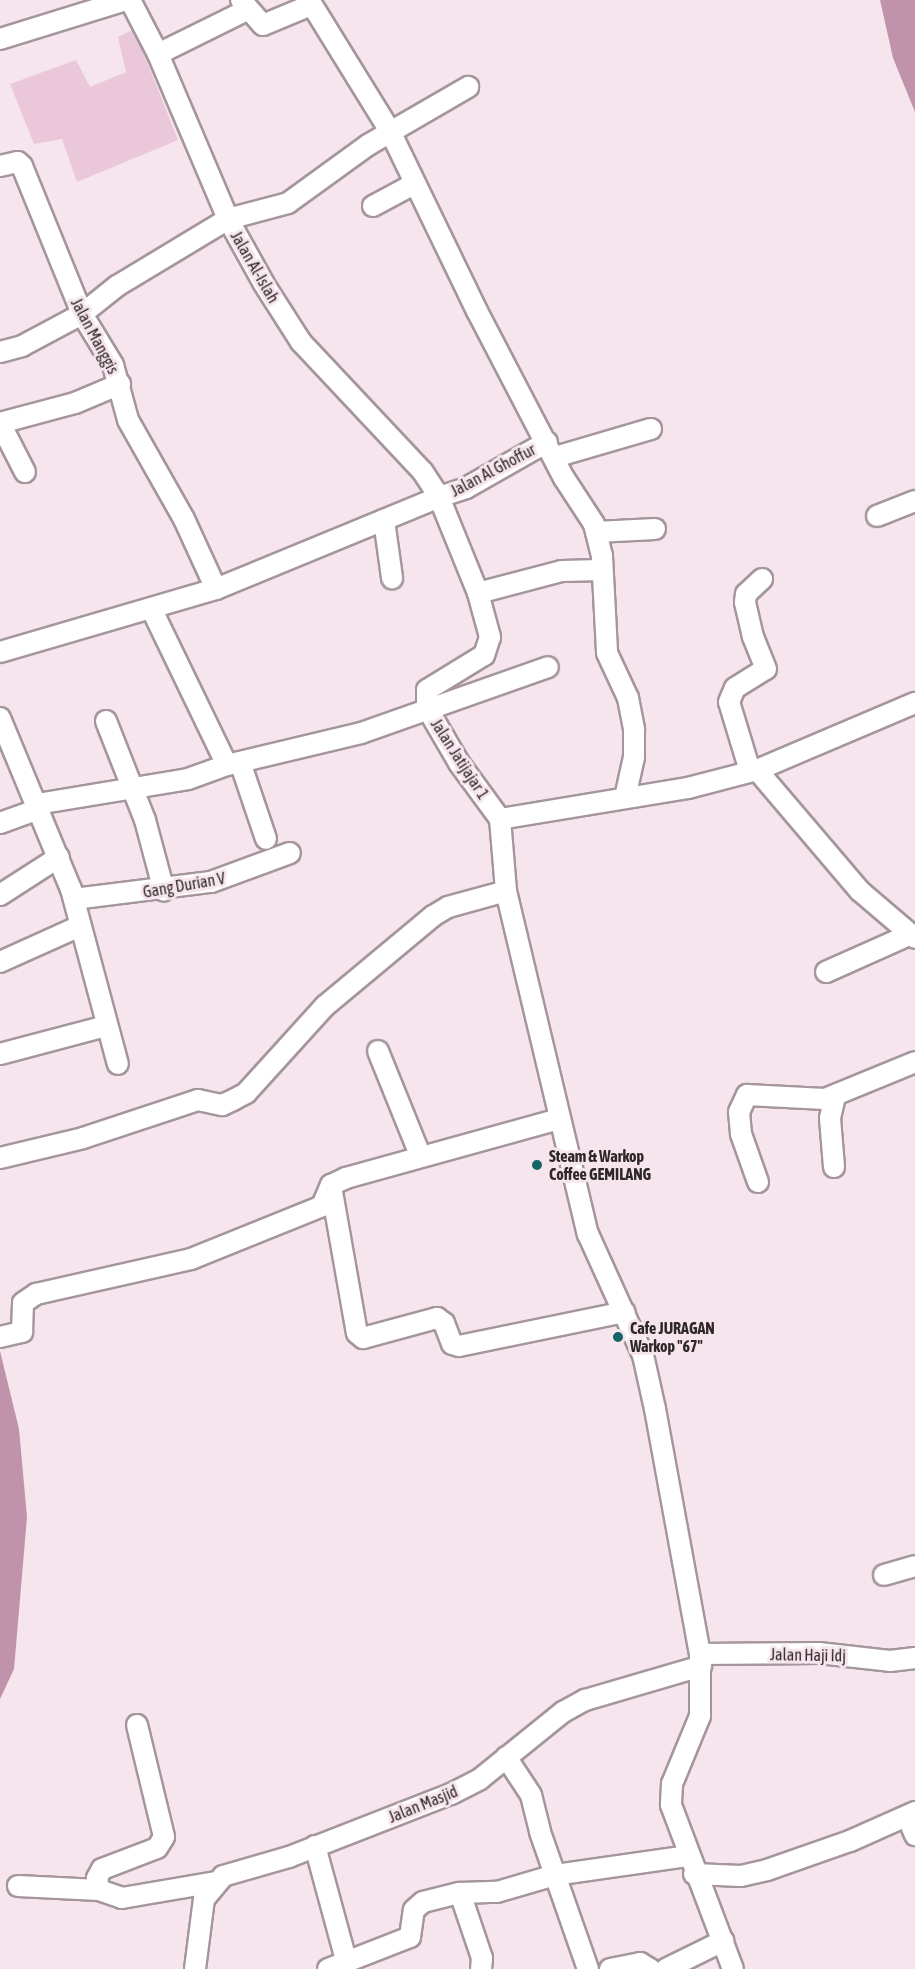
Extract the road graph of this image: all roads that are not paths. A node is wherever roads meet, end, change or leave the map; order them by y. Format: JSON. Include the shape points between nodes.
{"nodes":[{"id":1,"x":128,"y":0,"type":"edge"},
{"id":2,"x":310,"y":2,"type":"edge"},
{"id":3,"x":244,"y":5,"type":"edge"},
{"id":4,"x":0,"y":39,"type":"edge"},
{"id":5,"x":158,"y":54,"type":"junction"},
{"id":6,"x":468,"y":87,"type":"dead end"},
{"id":7,"x":390,"y":131,"type":"junction"},
{"id":8,"x":0,"y":166,"type":"edge"},
{"id":9,"x":414,"y":184,"type":"junction"},
{"id":10,"x":373,"y":206,"type":"dead end"},
{"id":11,"x":228,"y":219,"type":"junction"},
{"id":12,"x":82,"y":314,"type":"junction"},
{"id":13,"x":0,"y":352,"type":"edge"},
{"id":14,"x":120,"y":384,"type":"junction"},
{"id":15,"x":0,"y":423,"type":"edge"},
{"id":16,"x":651,"y":429,"type":"dead end"},
{"id":17,"x":551,"y":449,"type":"junction"},
{"id":18,"x":25,"y":472,"type":"dead end"},
{"id":19,"x":438,"y":498,"type":"junction"},
{"id":20,"x":915,"y":501,"type":"edge"},
{"id":21,"x":877,"y":516,"type":"dead end"},
{"id":22,"x":384,"y":520,"type":"junction"},
{"id":23,"x":655,"y":529,"type":"dead end"},
{"id":24,"x":596,"y":532,"type":"junction"},
{"id":25,"x":602,"y":570,"type":"junction"},
{"id":26,"x":392,"y":578,"type":"dead end"},
{"id":27,"x":762,"y":579,"type":"dead end"},
{"id":28,"x":216,"y":590,"type":"junction"},
{"id":29,"x":478,"y":592,"type":"junction"},
{"id":30,"x":152,"y":610,"type":"junction"},
{"id":31,"x":0,"y":652,"type":"edge"},
{"id":32,"x":548,"y":667,"type":"dead end"},
{"id":33,"x":915,"y":703,"type":"edge"},
{"id":34,"x":427,"y":708,"type":"junction"},
{"id":35,"x":106,"y":721,"type":"dead end"},
{"id":36,"x":2,"y":730,"type":"edge"},
{"id":37,"x":233,"y":763,"type":"junction"},
{"id":38,"x":754,"y":771,"type":"junction"},
{"id":39,"x":133,"y":786,"type":"junction"},
{"id":40,"x":625,"y":798,"type":"junction"},
{"id":41,"x":38,"y":806,"type":"junction"},
{"id":42,"x":500,"y":819,"type":"junction"},
{"id":43,"x":0,"y":823,"type":"edge"},
{"id":44,"x":266,"y":839,"type":"dead end"},
{"id":45,"x":290,"y":853,"type":"dead end"},
{"id":46,"x":59,"y":857,"type":"junction"},
{"id":47,"x":164,"y":891,"type":"junction"},
{"id":48,"x":506,"y":891,"type":"junction"},
{"id":49,"x":0,"y":895,"type":"edge"},
{"id":50,"x":74,"y":899,"type":"junction"},
{"id":51,"x":80,"y":926,"type":"junction"},
{"id":52,"x":913,"y":936,"type":"edge"},
{"id":53,"x":0,"y":962,"type":"edge"},
{"id":54,"x":825,"y":972,"type":"dead end"},
{"id":55,"x":106,"y":1026,"type":"junction"},
{"id":56,"x":378,"y":1051,"type":"dead end"},
{"id":57,"x":0,"y":1054,"type":"edge"},
{"id":58,"x":915,"y":1062,"type":"edge"},
{"id":59,"x":118,"y":1064,"type":"dead end"},
{"id":60,"x":835,"y":1096,"type":"junction"},
{"id":61,"x":559,"y":1119,"type":"junction"},
{"id":62,"x":420,"y":1155,"type":"junction"},
{"id":63,"x":0,"y":1158,"type":"edge"},
{"id":64,"x":834,"y":1167,"type":"dead end"},
{"id":65,"x":758,"y":1182,"type":"dead end"},
{"id":66,"x":331,"y":1185,"type":"junction"},
{"id":67,"x":625,"y":1312,"type":"junction"},
{"id":68,"x":0,"y":1337,"type":"edge"},
{"id":69,"x":915,"y":1566,"type":"edge"},
{"id":70,"x":884,"y":1575,"type":"dead end"},
{"id":71,"x":915,"y":1658,"type":"edge"},
{"id":72,"x":700,"y":1660,"type":"junction"},
{"id":73,"x":137,"y":1725,"type":"dead end"},
{"id":74,"x":506,"y":1757,"type":"junction"},
{"id":75,"x":911,"y":1814,"type":"edge"},
{"id":76,"x":915,"y":1835,"type":"edge"},
{"id":77,"x":315,"y":1846,"type":"junction"},
{"id":78,"x":691,"y":1865,"type":"junction"},
{"id":79,"x":555,"y":1875,"type":"junction"},
{"id":80,"x":216,"y":1882,"type":"junction"},
{"id":81,"x":18,"y":1886,"type":"dead end"},
{"id":82,"x":99,"y":1890,"type":"junction"},
{"id":83,"x":460,"y":1893,"type":"junction"},
{"id":84,"x":723,"y":1941,"type":"junction"},
{"id":85,"x":371,"y":1961,"type":"edge"},
{"id":86,"x":337,"y":1966,"type":"edge"},
{"id":87,"x":195,"y":1969,"type":"edge"},
{"id":88,"x":482,"y":1969,"type":"edge"},
{"id":89,"x":588,"y":1969,"type":"edge"},
{"id":90,"x":610,"y":1969,"type":"edge"},
{"id":91,"x":650,"y":1969,"type":"edge"},
{"id":92,"x":666,"y":1969,"type":"edge"},
{"id":93,"x":734,"y":1969,"type":"edge"}],
"edges":[{"from":1,"to":4,"type":"street"},
{"from":1,"to":5,"type":"street","name":"Jalan Al-Islah"},
{"from":2,"to":3,"type":"street","via":[[270,25],[258,23]]},
{"from":2,"to":7,"type":"street"},
{"from":3,"to":5,"type":"street"},
{"from":5,"to":11,"type":"street","name":"Jalan Al-Islah"},
{"from":6,"to":7,"type":"street"},
{"from":7,"to":9,"type":"street"},
{"from":7,"to":11,"type":"street","via":[[288,203]]},
{"from":8,"to":12,"type":"street","name":"Jalan Manggis","via":[[18,162],[22,166]]},
{"from":9,"to":10,"type":"street"},
{"from":9,"to":17,"type":"street"},
{"from":11,"to":12,"type":"street","via":[[117,286]]},
{"from":11,"to":19,"type":"street","name":"Jalan Al-Islah","via":[[301,342],[423,472]]},
{"from":12,"to":13,"type":"street","via":[[22,346]]},
{"from":12,"to":14,"type":"street","name":"Jalan Manggis","via":[[113,364]]},
{"from":14,"to":15,"type":"street","via":[[75,403]]},
{"from":14,"to":28,"type":"street","name":"Jalan Manggis","via":[[128,420],[184,519]]},
{"from":15,"to":18,"type":"street"},
{"from":16,"to":17,"type":"street","name":"Jalan Al Ghoffur"},
{"from":17,"to":19,"type":"street","name":"Jalan Al Ghoffur"},
{"from":17,"to":24,"type":"street"},
{"from":19,"to":22,"type":"street"},
{"from":19,"to":29,"type":"street","name":"Jalan Jatijajar 1"},
{"from":20,"to":21,"type":"street"},
{"from":22,"to":26,"type":"street"},
{"from":22,"to":28,"type":"street"},
{"from":23,"to":24,"type":"street"},
{"from":24,"to":25,"type":"street"},
{"from":25,"to":29,"type":"street","via":[[562,571]]},
{"from":25,"to":40,"type":"street","via":[[607,653],[628,698],[634,730],[634,757]]},
{"from":27,"to":38,"type":"street","via":[[746,594],[745,602],[766,669],[735,688],[729,702]]},
{"from":28,"to":30,"type":"street"},
{"from":29,"to":34,"type":"street","name":"Jalan Jatijajar 1","via":[[490,637],[488,648],[477,660],[432,685],[426,692]]},
{"from":30,"to":31,"type":"street"},
{"from":30,"to":37,"type":"street"},
{"from":32,"to":34,"type":"street"},
{"from":33,"to":38,"type":"street"},
{"from":34,"to":37,"type":"street","via":[[361,733]]},
{"from":34,"to":42,"type":"street","name":"Jalan Jatijajar 1","via":[[459,763]]},
{"from":35,"to":39,"type":"street"},
{"from":36,"to":41,"type":"street"},
{"from":37,"to":39,"type":"street","via":[[188,779]]},
{"from":37,"to":44,"type":"street"},
{"from":38,"to":40,"type":"street","via":[[688,788]]},
{"from":38,"to":52,"type":"street","via":[[860,891]]},
{"from":39,"to":41,"type":"street"},
{"from":39,"to":47,"type":"street"},
{"from":40,"to":42,"type":"street"},
{"from":41,"to":43,"type":"street"},
{"from":41,"to":46,"type":"street"},
{"from":42,"to":48,"type":"street"},
{"from":45,"to":47,"type":"street","name":"Gang Durian V","via":[[227,878]]},
{"from":46,"to":49,"type":"street"},
{"from":46,"to":50,"type":"street"},
{"from":47,"to":50,"type":"street","name":"Gang Durian V"},
{"from":48,"to":61,"type":"street"},
{"from":48,"to":63,"type":"street","via":[[455,904],[433,916],[325,1006],[246,1093],[233,1100],[222,1105],[198,1100],[83,1138]]},
{"from":50,"to":51,"type":"street"},
{"from":51,"to":53,"type":"street"},
{"from":51,"to":55,"type":"street"},
{"from":52,"to":54,"type":"street"},
{"from":55,"to":57,"type":"street"},
{"from":55,"to":59,"type":"street"},
{"from":56,"to":62,"type":"street"},
{"from":58,"to":60,"type":"street"},
{"from":60,"to":64,"type":"street","via":[[830,1118]]},
{"from":60,"to":65,"type":"street","via":[[825,1099],[756,1093],[742,1099],[741,1134]]},
{"from":61,"to":62,"type":"street"},
{"from":61,"to":67,"type":"street","via":[[588,1234]]},
{"from":62,"to":66,"type":"street"},
{"from":66,"to":67,"type":"street","via":[[360,1336],[437,1318],[444,1323],[452,1344],[459,1346]]},
{"from":66,"to":68,"type":"street","via":[[322,1206],[191,1259],[36,1294],[23,1303],[22,1332]]},
{"from":67,"to":72,"type":"street","via":[[643,1355],[655,1409]]},
{"from":69,"to":70,"type":"street"},
{"from":71,"to":72,"type":"street","name":"Jalan Haji Idj","via":[[890,1661],[819,1653]]},
{"from":72,"to":74,"type":"street","name":"Jalan Masjid","via":[[585,1700]]},
{"from":72,"to":78,"type":"street","via":[[700,1716],[672,1784],[671,1804]]},
{"from":73,"to":82,"type":"street","via":[[164,1837],[158,1848],[102,1869],[97,1878]]},
{"from":74,"to":77,"type":"street","name":"Jalan Masjid","via":[[480,1779],[451,1794]]},
{"from":74,"to":79,"type":"street","via":[[531,1795]]},
{"from":75,"to":76,"type":"street"},
{"from":75,"to":78,"type":"street","via":[[767,1870],[741,1876]]},
{"from":77,"to":80,"type":"street","name":"Jalan Masjid","via":[[236,1870]]},
{"from":77,"to":86,"type":"street"},
{"from":78,"to":79,"type":"street"},
{"from":78,"to":84,"type":"street"},
{"from":79,"to":83,"type":"street","via":[[497,1892]]},
{"from":79,"to":89,"type":"street","via":[[586,1953]]},
{"from":80,"to":82,"type":"street","name":"Jalan Masjid","via":[[122,1898]]},
{"from":80,"to":87,"type":"street","via":[[204,1899]]},
{"from":81,"to":82,"type":"street","name":"Jalan Masjid"},
{"from":83,"to":85,"type":"street","via":[[417,1904],[412,1934]]},
{"from":83,"to":88,"type":"street","via":[[482,1958]]},
{"from":84,"to":92,"type":"street"},
{"from":84,"to":93,"type":"street"},
{"from":85,"to":86,"type":"street"},
{"from":90,"to":91,"type":"street","via":[[640,1964]]}]}
